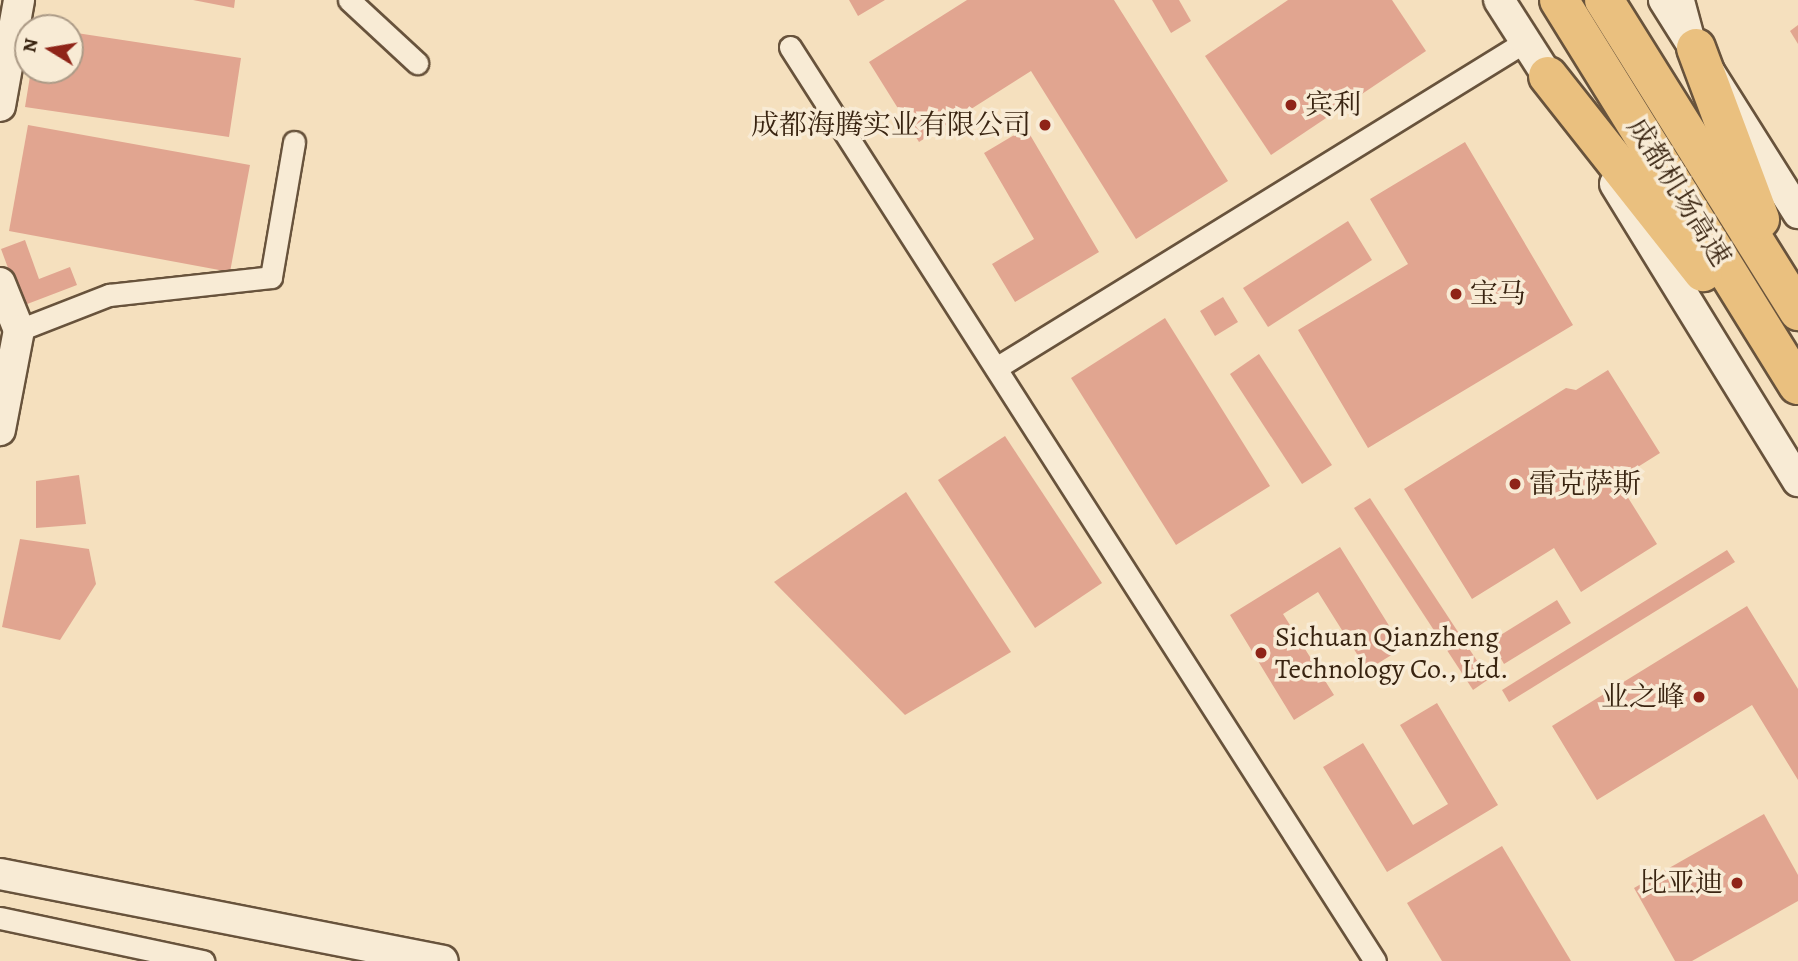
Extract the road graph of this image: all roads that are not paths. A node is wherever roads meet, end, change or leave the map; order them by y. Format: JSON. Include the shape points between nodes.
{"nodes":[{"id":1,"x":19,"y":0,"type":"edge"},
{"id":2,"x":349,"y":0,"type":"edge"},
{"id":3,"x":1500,"y":0,"type":"edge"},
{"id":4,"x":1559,"y":0,"type":"edge"},
{"id":5,"x":1604,"y":0,"type":"edge"},
{"id":6,"x":1664,"y":0,"type":"edge"},
{"id":7,"x":1683,"y":0,"type":"edge"},
{"id":8,"x":1526,"y":41,"type":"junction"},
{"id":9,"x":790,"y":47,"type":"dead end"},
{"id":10,"x":1696,"y":48,"type":"junction"},
{"id":11,"x":417,"y":63,"type":"dead end"},
{"id":12,"x":1548,"y":76,"type":"junction"},
{"id":13,"x":0,"y":106,"type":"edge"},
{"id":14,"x":294,"y":142,"type":"dead end"},
{"id":15,"x":1798,"y":213,"type":"edge"},
{"id":16,"x":0,"y":283,"type":"edge"},
{"id":17,"x":1793,"y":303,"type":"edge"},
{"id":18,"x":19,"y":330,"type":"junction"},
{"id":19,"x":996,"y":368,"type":"junction"},
{"id":20,"x":1798,"y":384,"type":"edge"},
{"id":21,"x":1798,"y":391,"type":"edge"},
{"id":22,"x":0,"y":430,"type":"edge"},
{"id":23,"x":1798,"y":481,"type":"edge"},
{"id":24,"x":0,"y":874,"type":"edge"},
{"id":25,"x":0,"y":918,"type":"edge"},
{"id":26,"x":203,"y":961,"type":"edge"},
{"id":27,"x":443,"y":961,"type":"edge"},
{"id":28,"x":1375,"y":961,"type":"edge"}],
"edges":[{"from":1,"to":13,"type":"main road"},
{"from":2,"to":11,"type":"street"},
{"from":3,"to":8,"type":"main road"},
{"from":4,"to":20,"type":"highway","name":"成都机场高速"},
{"from":5,"to":17,"type":"highway","name":"成都机场高速"},
{"from":6,"to":10,"type":"main road"},
{"from":7,"to":10,"type":"street"},
{"from":8,"to":12,"type":"main road"},
{"from":8,"to":19,"type":"street"},
{"from":9,"to":19,"type":"street"},
{"from":10,"to":15,"type":"main road"},
{"from":10,"to":17,"type":"highway"},
{"from":12,"to":21,"type":"highway"},
{"from":12,"to":23,"type":"main road"},
{"from":14,"to":18,"type":"street","via":[[271,277],[109,295]]},
{"from":16,"to":18,"type":"main road"},
{"from":18,"to":22,"type":"main road"},
{"from":19,"to":28,"type":"street"},
{"from":24,"to":27,"type":"main road"},
{"from":25,"to":26,"type":"street"}]}
